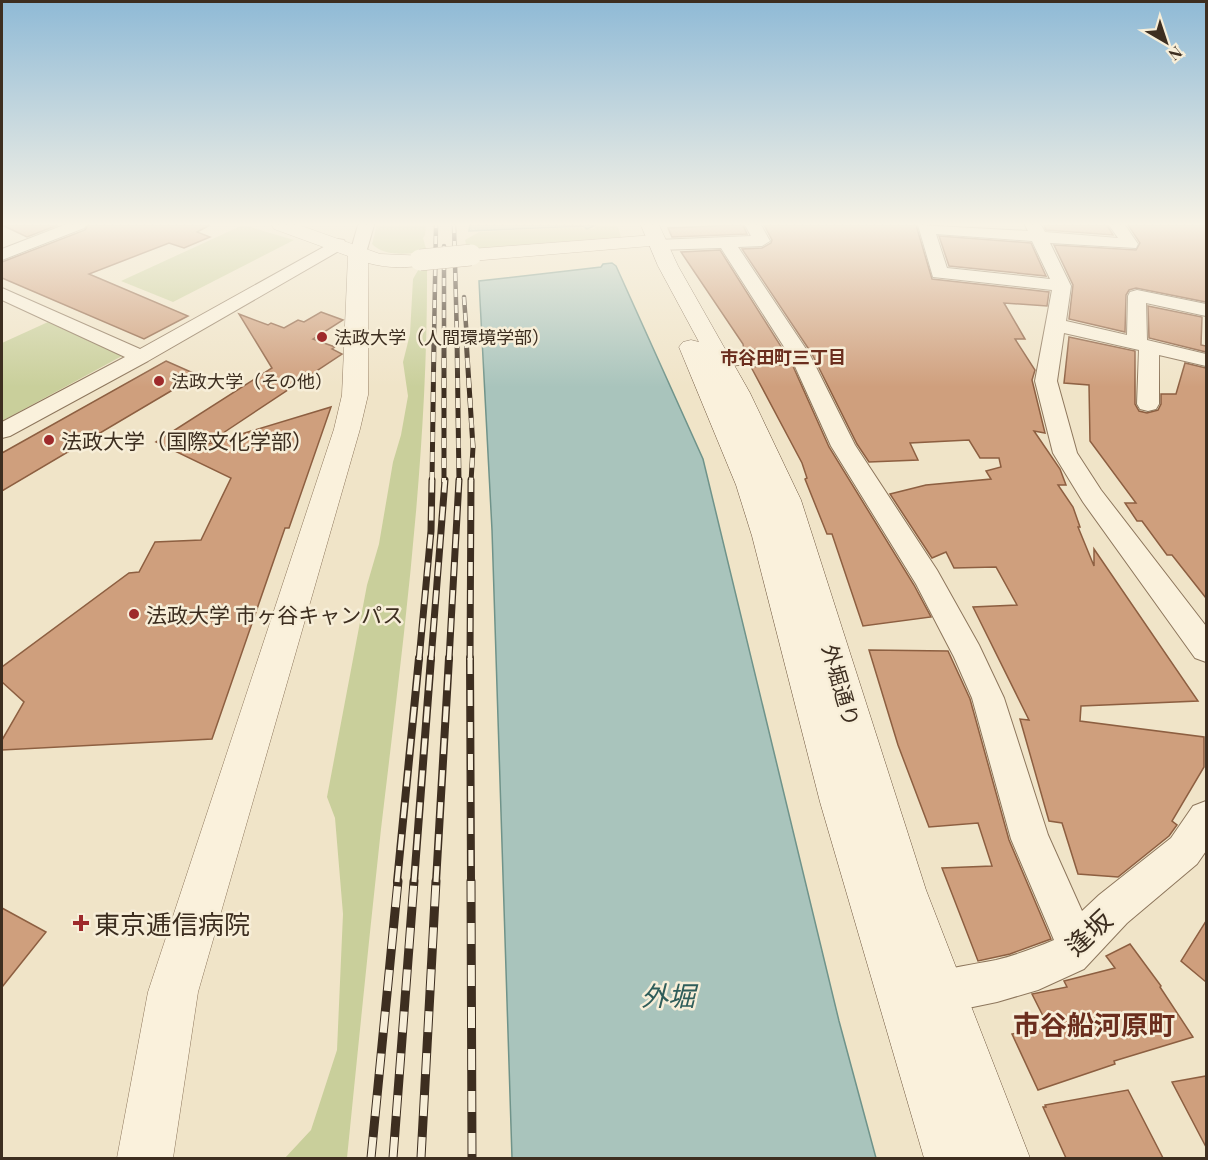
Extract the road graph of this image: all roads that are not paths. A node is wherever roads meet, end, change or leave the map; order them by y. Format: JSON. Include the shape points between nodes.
{"nodes":[{"id":1,"x":284,"y":279,"type":"edge"},
{"id":2,"x":354,"y":279,"type":"edge"},
{"id":3,"x":663,"y":279,"type":"edge"},
{"id":4,"x":672,"y":279,"type":"edge"},
{"id":5,"x":750,"y":279,"type":"edge"},
{"id":6,"x":997,"y":279,"type":"edge"},
{"id":7,"x":1059,"y":279,"type":"edge"},
{"id":8,"x":1062,"y":286,"type":"junction"},
{"id":9,"x":2,"y":293,"type":"edge"},
{"id":10,"x":1206,"y":310,"type":"edge"},
{"id":11,"x":1057,"y":325,"type":"junction"},
{"id":12,"x":1143,"y":345,"type":"junction"},
{"id":13,"x":800,"y":355,"type":"junction"},
{"id":14,"x":141,"y":357,"type":"junction"},
{"id":15,"x":721,"y":360,"type":"junction"},
{"id":16,"x":1206,"y":360,"type":"edge"},
{"id":17,"x":1148,"y":404,"type":"dead end"},
{"id":18,"x":2,"y":431,"type":"edge"},
{"id":19,"x":1206,"y":649,"type":"edge"},
{"id":20,"x":1206,"y":819,"type":"edge"},
{"id":21,"x":1077,"y":946,"type":"junction"},
{"id":22,"x":939,"y":992,"type":"junction"},
{"id":23,"x":145,"y":1158,"type":"edge"},
{"id":24,"x":952,"y":1158,"type":"edge"},
{"id":25,"x":1002,"y":1158,"type":"edge"}],
"edges":[{"from":1,"to":14,"type":"street"},
{"from":2,"to":23,"type":"main road","via":[[355,395],[347,429],[172,992]]},
{"from":3,"to":24,"type":"main road","name":"外堀通り","via":[[758,505],[842,802]]},
{"from":4,"to":15,"type":"main road","name":"外堀通り"},
{"from":5,"to":13,"type":"street"},
{"from":6,"to":8,"type":"street"},
{"from":7,"to":8,"type":"street"},
{"from":8,"to":11,"type":"street"},
{"from":9,"to":14,"type":"street"},
{"from":10,"to":12,"type":"street","via":[[1137,296]]},
{"from":11,"to":12,"type":"street"},
{"from":11,"to":19,"type":"street","via":[[1046,381],[1065,453],[1092,496]]},
{"from":12,"to":16,"type":"street"},
{"from":12,"to":17,"type":"street"},
{"from":13,"to":15,"type":"street"},
{"from":13,"to":21,"type":"street","via":[[843,447],[927,578],[968,654],[988,698],[1030,839]]},
{"from":14,"to":18,"type":"street"},
{"from":15,"to":22,"type":"main road","name":"外堀通り","via":[[786,500],[903,890]]},
{"from":20,"to":21,"type":"street","name":"逢坂","via":[[1184,851],[1113,909]]},
{"from":21,"to":22,"type":"street","name":"逢坂","via":[[1038,969]]},
{"from":22,"to":25,"type":"main road","name":"外堀通り"}]}
